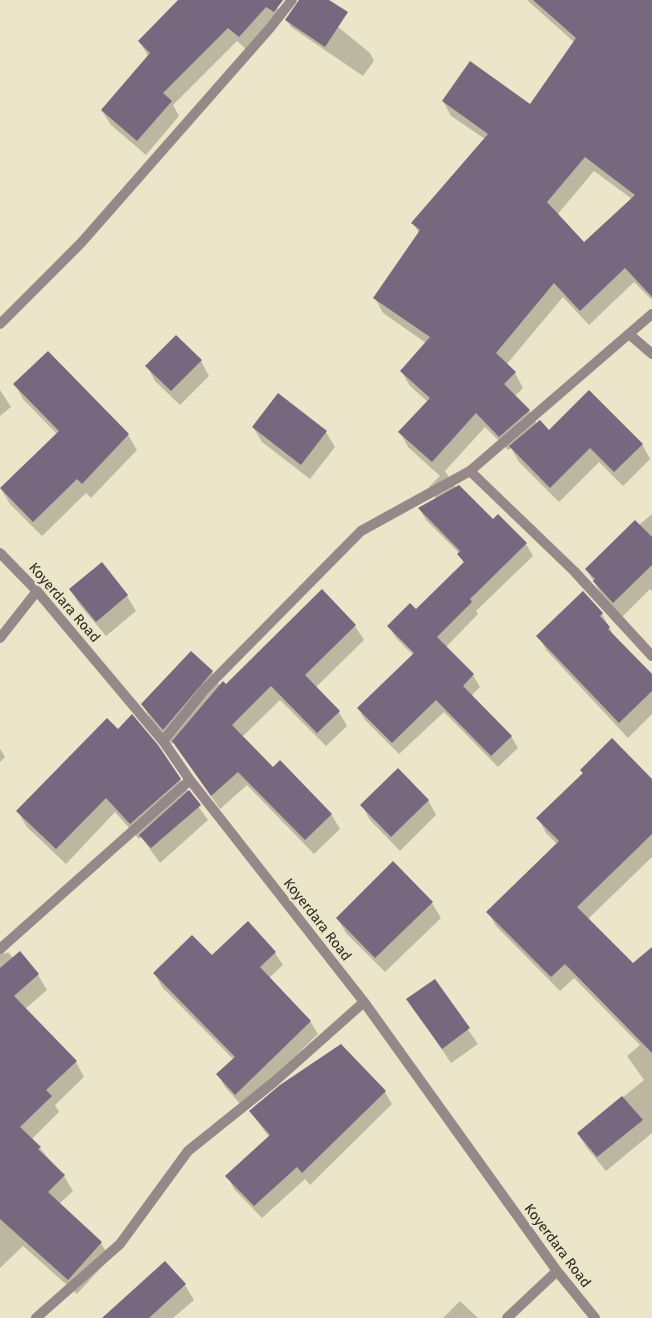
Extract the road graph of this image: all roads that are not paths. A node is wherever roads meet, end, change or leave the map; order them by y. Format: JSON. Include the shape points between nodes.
{"nodes":[{"id":1,"x":292,"y":0,"type":"edge"},
{"id":2,"x":652,"y":314,"type":"edge"},
{"id":3,"x":0,"y":324,"type":"edge"},
{"id":4,"x":629,"y":334,"type":"junction"},
{"id":5,"x":652,"y":354,"type":"edge"},
{"id":6,"x":470,"y":471,"type":"junction"},
{"id":7,"x":0,"y":553,"type":"edge"},
{"id":8,"x":37,"y":591,"type":"junction"},
{"id":9,"x":0,"y":638,"type":"edge"},
{"id":10,"x":652,"y":656,"type":"edge"},
{"id":11,"x":163,"y":741,"type":"junction"},
{"id":12,"x":190,"y":780,"type":"junction"},
{"id":13,"x":0,"y":949,"type":"edge"},
{"id":14,"x":364,"y":1002,"type":"junction"},
{"id":15,"x":557,"y":1271,"type":"junction"},
{"id":16,"x":36,"y":1318,"type":"edge"},
{"id":17,"x":507,"y":1318,"type":"edge"},
{"id":18,"x":595,"y":1318,"type":"edge"}],
"edges":[{"from":1,"to":3,"type":"street","via":[[81,243]]},
{"from":2,"to":4,"type":"street"},
{"from":4,"to":5,"type":"street"},
{"from":4,"to":6,"type":"street"},
{"from":6,"to":10,"type":"street","via":[[574,571]]},
{"from":6,"to":11,"type":"street","via":[[361,532],[205,689]]},
{"from":7,"to":8,"type":"street","name":"Koyerdara Road"},
{"from":8,"to":9,"type":"street"},
{"from":8,"to":11,"type":"street","name":"Koyerdara Road"},
{"from":11,"to":12,"type":"street","name":"Koyerdara Road"},
{"from":12,"to":13,"type":"street"},
{"from":12,"to":14,"type":"street","name":"Koyerdara Road"},
{"from":14,"to":15,"type":"street","name":"Koyerdara Road"},
{"from":14,"to":16,"type":"street","via":[[274,1082],[188,1151],[120,1244]]},
{"from":15,"to":17,"type":"street"},
{"from":15,"to":18,"type":"street","name":"Koyerdara Road"}]}
